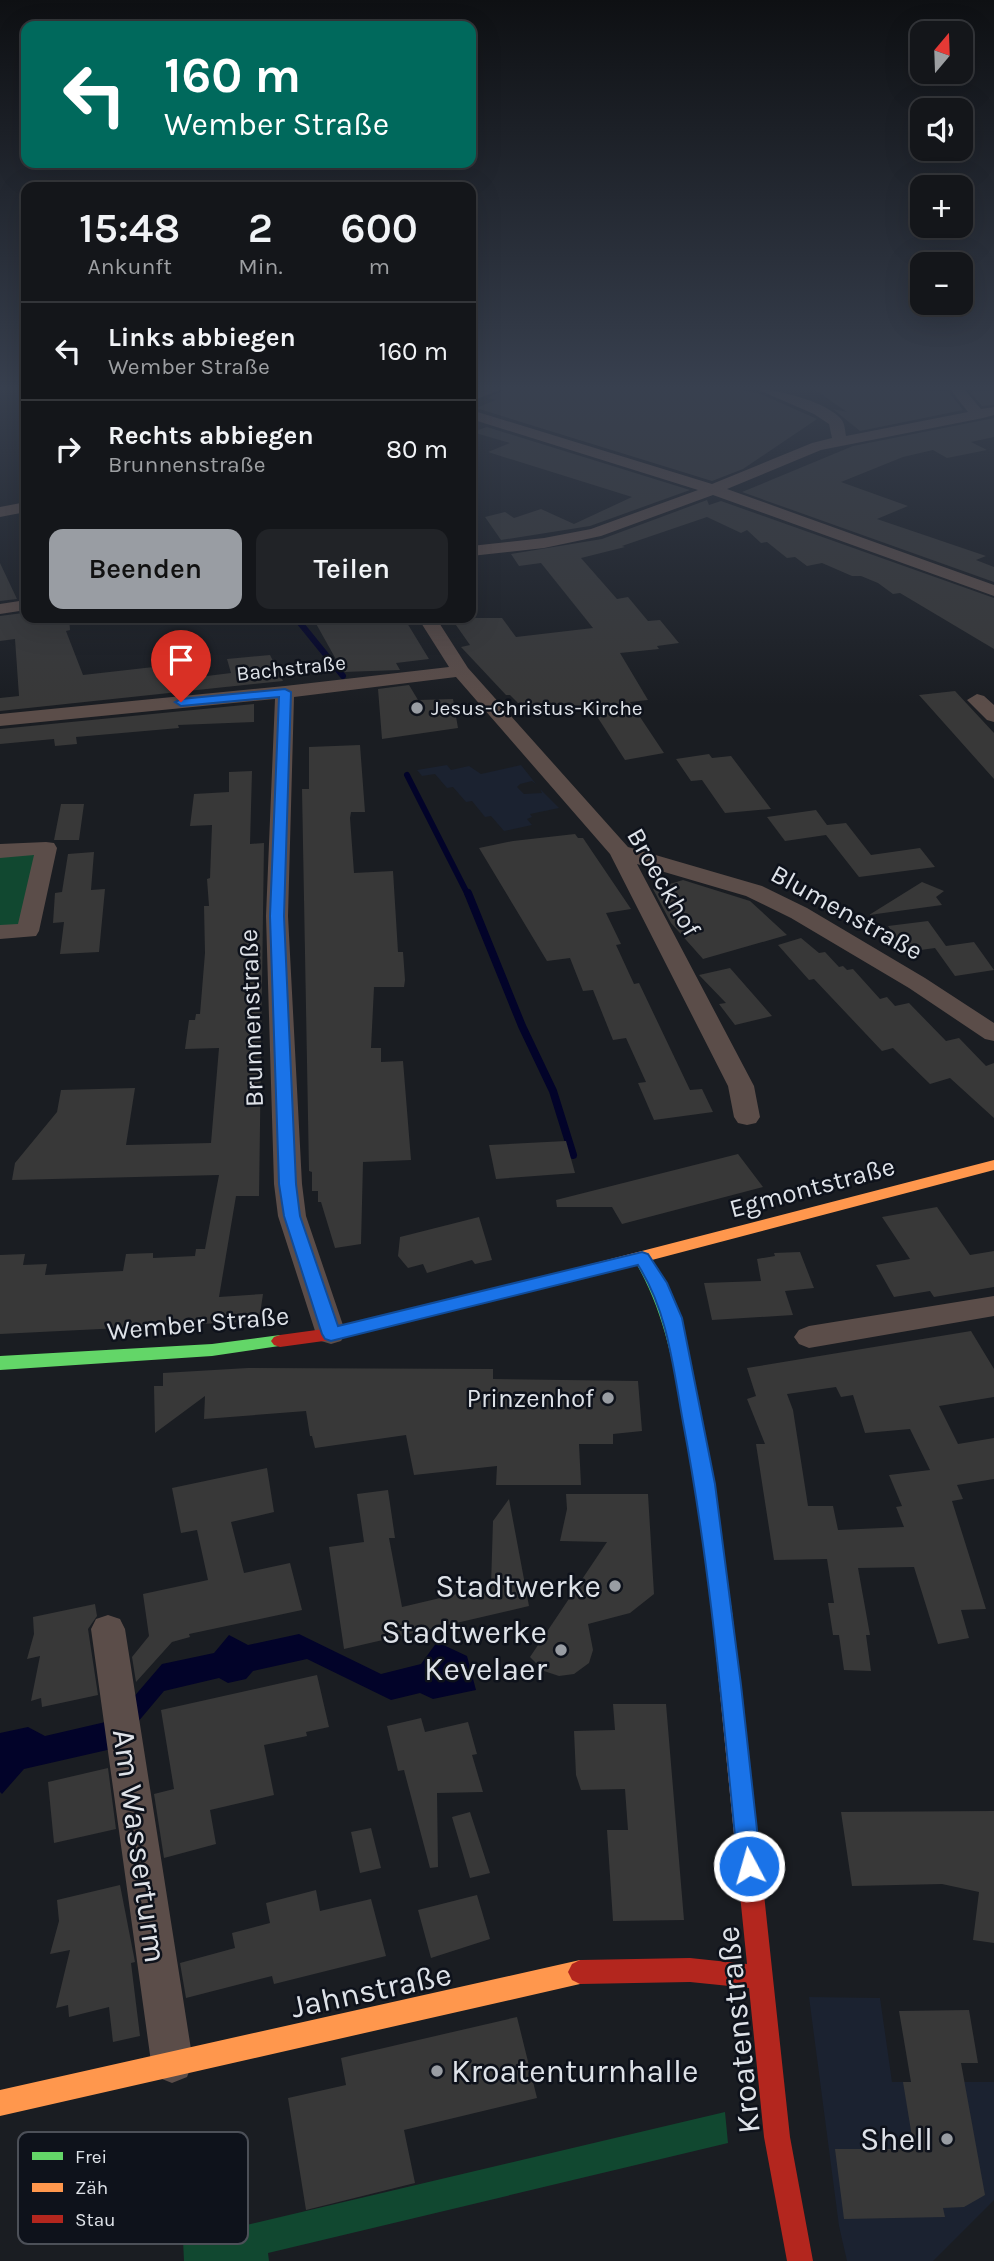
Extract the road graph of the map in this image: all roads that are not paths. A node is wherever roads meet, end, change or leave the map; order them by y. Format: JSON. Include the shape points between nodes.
{"nodes":[{"id":1,"x":697,"y":495,"type":"edge"},
{"id":2,"x":727,"y":495,"type":"edge"},
{"id":3,"x":21,"y":509,"type":"edge"},
{"id":4,"x":0,"y":512,"type":"edge"},
{"id":5,"x":476,"y":550,"type":"edge"},
{"id":6,"x":994,"y":592,"type":"edge"},
{"id":7,"x":21,"y":605,"type":"edge"},
{"id":8,"x":0,"y":608,"type":"edge"},
{"id":9,"x":430,"y":623,"type":"edge"},
{"id":10,"x":461,"y":671,"type":"junction"},
{"id":11,"x":285,"y":692,"type":"junction"},
{"id":12,"x":977,"y":700,"type":"dead end"},
{"id":13,"x":994,"y":716,"type":"edge"},
{"id":14,"x":0,"y":720,"type":"edge"},
{"id":15,"x":0,"y":851,"type":"edge"},
{"id":16,"x":621,"y":852,"type":"junction"},
{"id":17,"x":0,"y":932,"type":"edge"},
{"id":18,"x":994,"y":1034,"type":"edge"},
{"id":19,"x":747,"y":1117,"type":"dead end"},
{"id":20,"x":994,"y":1164,"type":"edge"},
{"id":21,"x":642,"y":1258,"type":"junction"},
{"id":22,"x":994,"y":1306,"type":"edge"},
{"id":23,"x":331,"y":1334,"type":"junction"},
{"id":24,"x":809,"y":1337,"type":"dead end"},
{"id":25,"x":0,"y":1363,"type":"edge"},
{"id":26,"x":108,"y":1629,"type":"dead end"},
{"id":27,"x":759,"y":1977,"type":"junction"},
{"id":28,"x":172,"y":2063,"type":"junction"},
{"id":29,"x":0,"y":2103,"type":"edge"},
{"id":30,"x":800,"y":2261,"type":"edge"}],
"edges":[{"from":1,"to":5,"type":"street","via":[[595,533]]},
{"from":2,"to":6,"type":"street"},
{"from":3,"to":4,"type":"street"},
{"from":7,"to":8,"type":"street"},
{"from":9,"to":10,"type":"street","name":"Broeckhof"},
{"from":10,"to":11,"type":"street","name":"Bachstraße"},
{"from":10,"to":16,"type":"street","name":"Broeckhof"},
{"from":11,"to":14,"type":"street","name":"Bachstraße"},
{"from":11,"to":23,"type":"street","name":"Brunnenstraße","via":[[277,916],[288,1184],[292,1216]]},
{"from":12,"to":13,"type":"street"},
{"from":15,"to":17,"type":"street","via":[[46,848],[28,931]]},
{"from":16,"to":18,"type":"street","name":"Blumenstraße","via":[[754,891],[917,983]]},
{"from":16,"to":19,"type":"street","name":"Broeckhof","via":[[741,1086]]},
{"from":20,"to":21,"type":"street","name":"Egmontstraße"},
{"from":21,"to":23,"type":"street","name":"Wember Straße"},
{"from":21,"to":27,"type":"street","name":"Kroatenstraße","via":[[673,1318],[705,1484],[732,1698]]},
{"from":22,"to":24,"type":"street"},
{"from":23,"to":25,"type":"street","name":"Wember Straße","via":[[212,1349]]},
{"from":26,"to":28,"type":"street","name":"Am Wasserturm"},
{"from":27,"to":28,"type":"street","name":"Jahnstraße","via":[[690,1970],[580,1972]]},
{"from":27,"to":30,"type":"street","name":"Kroatenstraße","via":[[777,2137]]},
{"from":28,"to":29,"type":"street","name":"Jahnstraße"}]}
